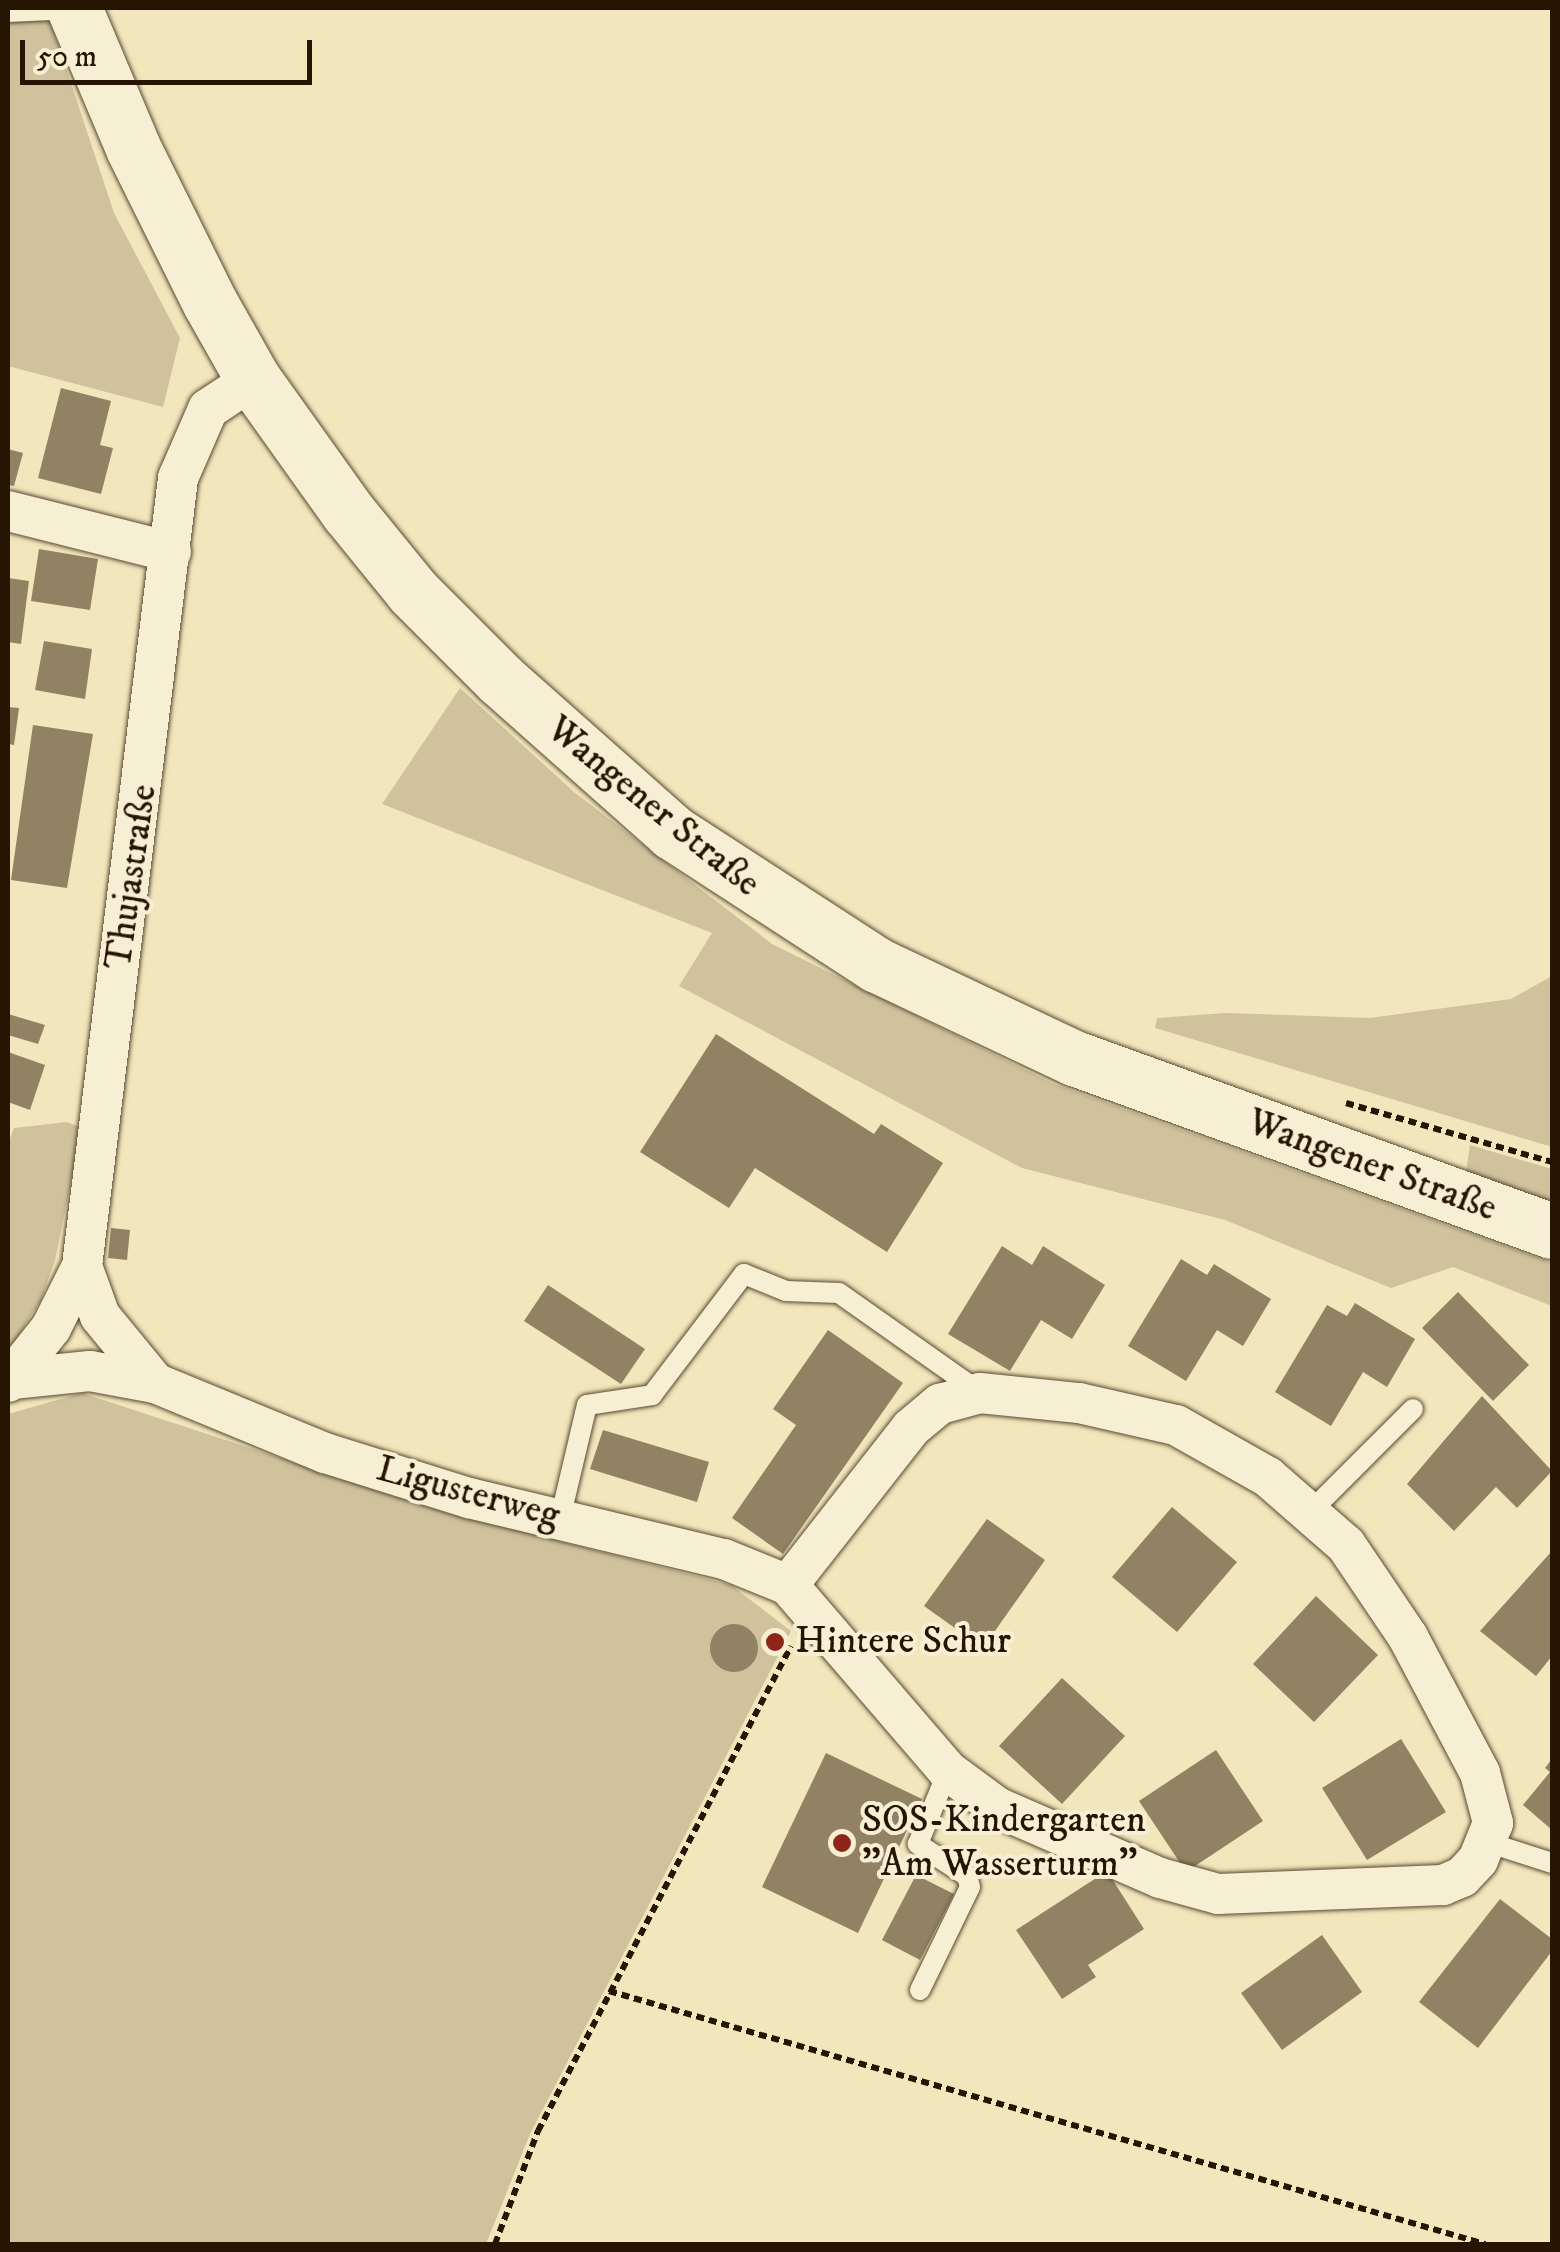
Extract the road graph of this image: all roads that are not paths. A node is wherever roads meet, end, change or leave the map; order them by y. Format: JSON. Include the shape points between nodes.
{"nodes":[{"id":1,"x":74,"y":8,"type":"edge"},
{"id":2,"x":8,"y":12,"type":"edge"},
{"id":3,"x":253,"y":379,"type":"junction"},
{"id":4,"x":8,"y":510,"type":"edge"},
{"id":5,"x":172,"y":552,"type":"junction"},
{"id":6,"x":1552,"y":1231,"type":"edge"},
{"id":7,"x":82,"y":1266,"type":"junction"},
{"id":8,"x":10,"y":1380,"type":"edge"},
{"id":9,"x":155,"y":1383,"type":"junction"},
{"id":10,"x":980,"y":1392,"type":"junction"},
{"id":11,"x":1413,"y":1409,"type":"dead end"},
{"id":12,"x":1309,"y":1513,"type":"junction"},
{"id":13,"x":560,"y":1519,"type":"junction"},
{"id":14,"x":800,"y":1600,"type":"junction"},
{"id":15,"x":948,"y":1771,"type":"junction"},
{"id":16,"x":1487,"y":1842,"type":"junction"},
{"id":17,"x":1552,"y":1863,"type":"edge"},
{"id":18,"x":920,"y":1990,"type":"dead end"}],
"edges":[{"from":1,"to":2,"type":"lane"},
{"from":1,"to":3,"type":"main road","name":"Wangener Straße","via":[[133,148]]},
{"from":3,"to":5,"type":"street","name":"Thujastraße","via":[[199,422],[178,478]]},
{"from":3,"to":6,"type":"main road","name":"Wangener Straße","via":[[413,592],[595,768],[758,893],[877,965],[1074,1058]]},
{"from":4,"to":5,"type":"street"},
{"from":5,"to":7,"type":"street","name":"Thujastraße"},
{"from":7,"to":8,"type":"street","name":"Thujastraße","via":[[51,1328]]},
{"from":7,"to":9,"type":"street","name":"Ligusterweg","via":[[100,1316]]},
{"from":8,"to":9,"type":"street","name":"Ligusterweg","via":[[90,1371]]},
{"from":9,"to":13,"type":"street","name":"Ligusterweg","via":[[325,1454]]},
{"from":10,"to":12,"type":"street","via":[[1079,1403],[1176,1425],[1268,1477]]},
{"from":10,"to":13,"type":"lane","via":[[840,1294],[786,1291],[744,1274],[652,1396],[587,1405]]},
{"from":10,"to":14,"type":"street","via":[[940,1404],[911,1428]]},
{"from":11,"to":12,"type":"lane"},
{"from":12,"to":16,"type":"street","via":[[1346,1546],[1460,1732],[1490,1802]]},
{"from":13,"to":14,"type":"street","name":"Ligusterweg","via":[[724,1559]]},
{"from":14,"to":15,"type":"street"},
{"from":15,"to":16,"type":"street","via":[[997,1807],[1160,1878],[1218,1894],[1444,1885],[1462,1877]]},
{"from":15,"to":18,"type":"lane","via":[[918,1844],[966,1876],[970,1887]]},
{"from":16,"to":17,"type":"lane"}]}
